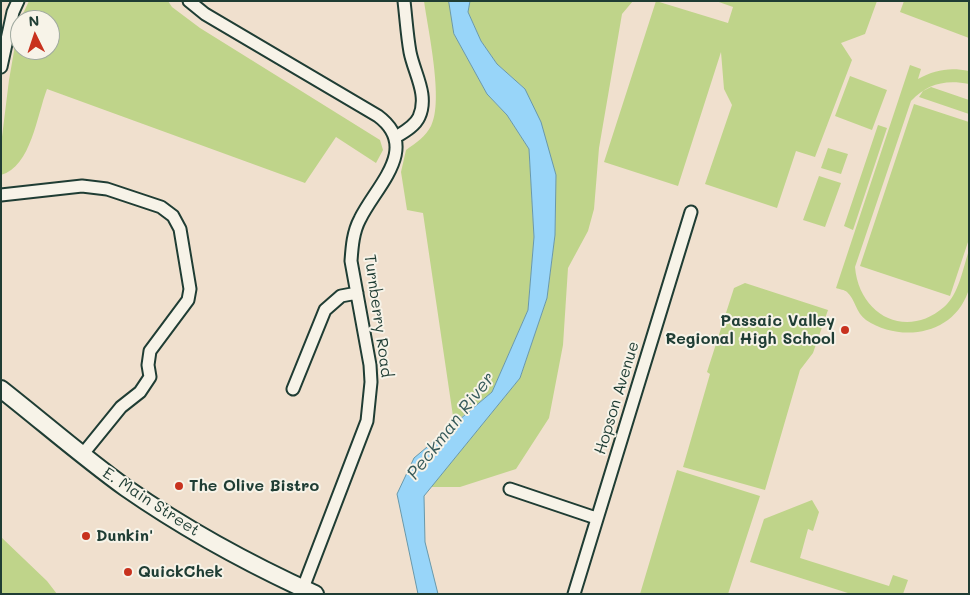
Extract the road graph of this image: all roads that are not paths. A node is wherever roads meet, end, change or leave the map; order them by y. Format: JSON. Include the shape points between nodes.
{"nodes":[{"id":1,"x":18,"y":1,"type":"edge"},
{"id":2,"x":189,"y":1,"type":"edge"},
{"id":3,"x":404,"y":1,"type":"edge"},
{"id":4,"x":1,"y":67,"type":"edge"},
{"id":5,"x":396,"y":137,"type":"junction"},
{"id":6,"x":1,"y":195,"type":"edge"},
{"id":7,"x":691,"y":212,"type":"dead end"},
{"id":8,"x":357,"y":293,"type":"junction"},
{"id":9,"x":1,"y":389,"type":"edge"},
{"id":10,"x":293,"y":389,"type":"dead end"},
{"id":11,"x":82,"y":455,"type":"junction"},
{"id":12,"x":510,"y":489,"type":"dead end"},
{"id":13,"x":596,"y":518,"type":"junction"},
{"id":14,"x":309,"y":591,"type":"edge"},
{"id":15,"x":574,"y":594,"type":"edge"}],
"edges":[{"from":1,"to":4,"type":"street"},
{"from":2,"to":5,"type":"street","via":[[205,14],[378,116],[388,123]]},
{"from":3,"to":5,"type":"street","via":[[410,54],[421,88],[422,104],[419,118]]},
{"from":5,"to":8,"type":"street","name":"Turnberry Road","via":[[398,151],[355,231],[351,261]]},
{"from":6,"to":11,"type":"street","via":[[82,186],[107,189],[161,207],[173,216],[180,229],[190,290],[188,300],[150,351],[150,377],[140,392],[121,407]]},
{"from":7,"to":13,"type":"street","name":"Hopson Avenue"},
{"from":8,"to":10,"type":"street","via":[[341,296],[325,310]]},
{"from":8,"to":14,"type":"street","name":"Turnberry Road","via":[[372,382],[368,421]]},
{"from":9,"to":11,"type":"main road","name":"E. Main Street"},
{"from":11,"to":14,"type":"main road","name":"E. Main Street","via":[[126,488],[211,541]]},
{"from":12,"to":13,"type":"street"},
{"from":13,"to":15,"type":"street","name":"Hopson Avenue"}]}
